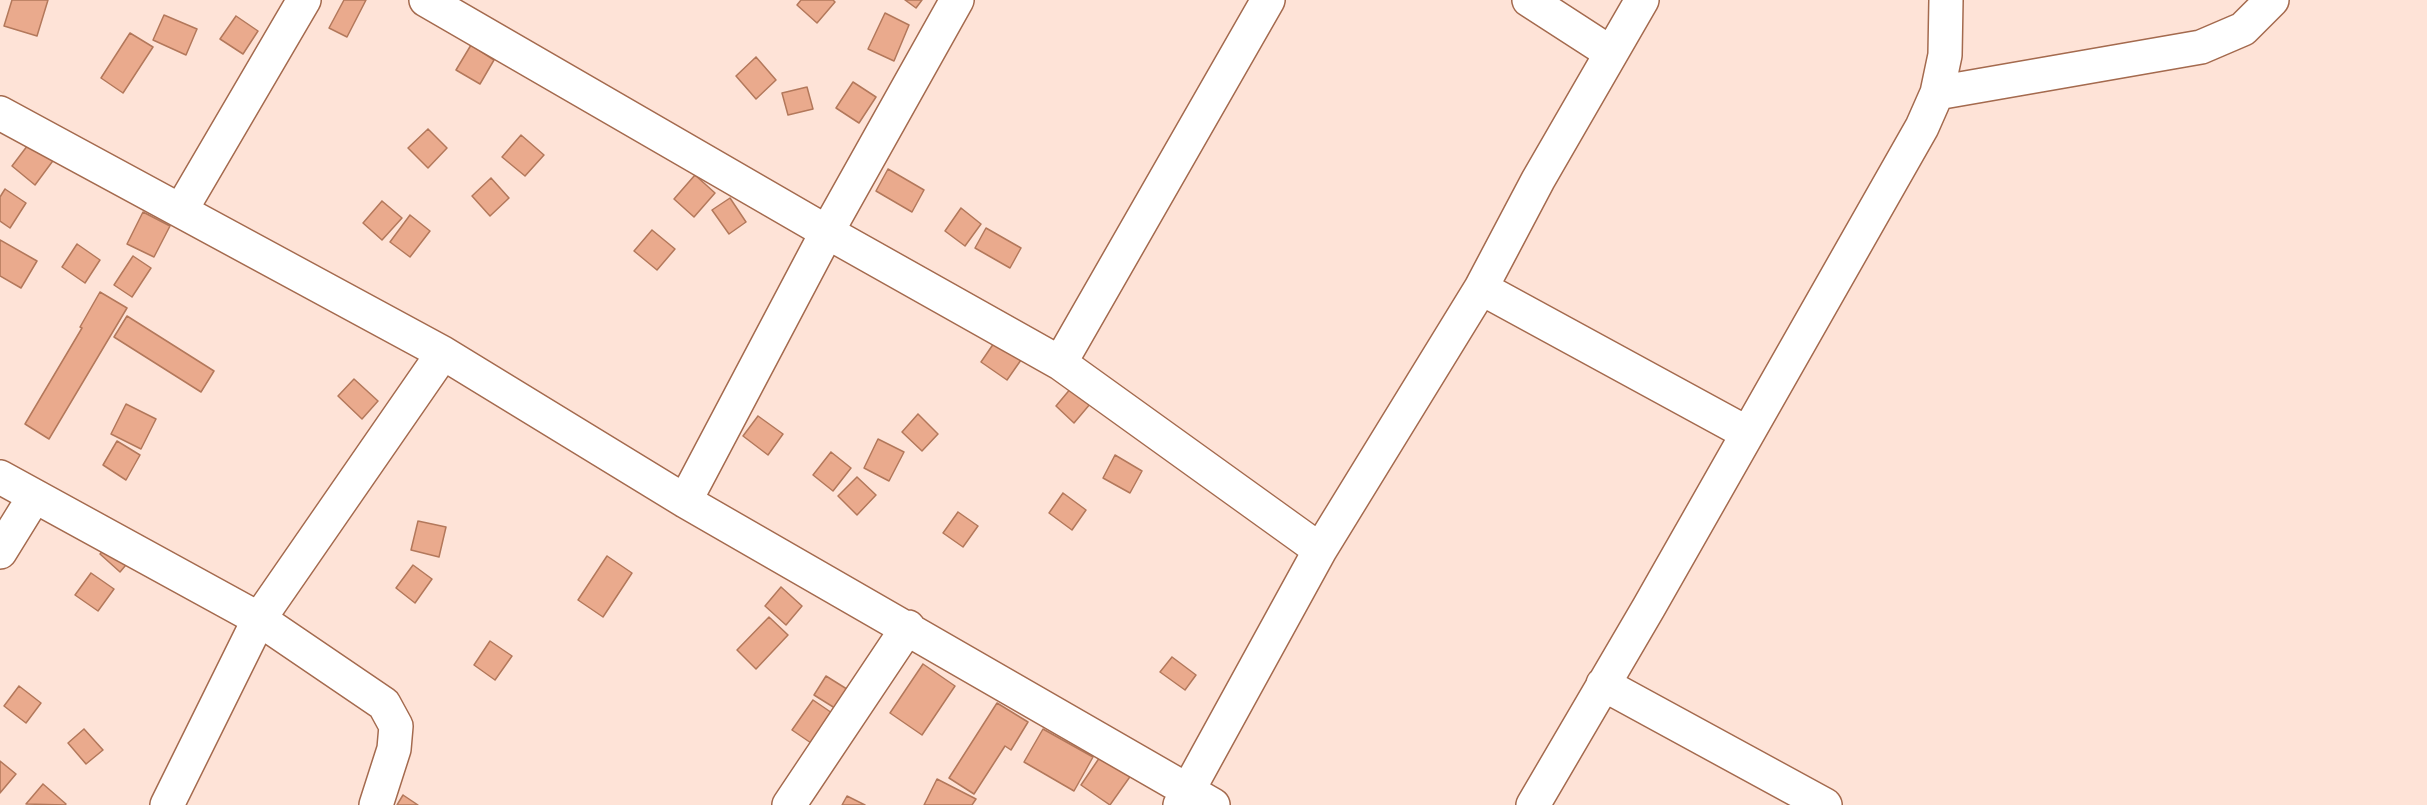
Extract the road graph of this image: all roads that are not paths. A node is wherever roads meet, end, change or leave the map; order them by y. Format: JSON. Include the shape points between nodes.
{"nodes":[{"id":1,"x":304,"y":0,"type":"edge"},
{"id":2,"x":426,"y":0,"type":"edge"},
{"id":3,"x":957,"y":0,"type":"edge"},
{"id":4,"x":1268,"y":0,"type":"edge"},
{"id":5,"x":1529,"y":0,"type":"edge"},
{"id":6,"x":1642,"y":0,"type":"edge"},
{"id":7,"x":1946,"y":0,"type":"edge"},
{"id":8,"x":2272,"y":0,"type":"edge"},
{"id":9,"x":1611,"y":52,"type":"junction"},
{"id":10,"x":1937,"y":93,"type":"junction"},
{"id":11,"x":0,"y":113,"type":"edge"},
{"id":12,"x":181,"y":210,"type":"junction"},
{"id":13,"x":827,"y":232,"type":"junction"},
{"id":14,"x":1481,"y":288,"type":"junction"},
{"id":15,"x":443,"y":353,"type":"junction"},
{"id":16,"x":1060,"y":363,"type":"junction"},
{"id":17,"x":1747,"y":433,"type":"junction"},
{"id":18,"x":0,"y":477,"type":"edge"},
{"id":19,"x":34,"y":497,"type":"junction"},
{"id":20,"x":685,"y":501,"type":"junction"},
{"id":21,"x":1320,"y":550,"type":"junction"},
{"id":22,"x":0,"y":552,"type":"edge"},
{"id":23,"x":259,"y":619,"type":"junction"},
{"id":24,"x":908,"y":627,"type":"junction"},
{"id":25,"x":1603,"y":684,"type":"junction"},
{"id":26,"x":1194,"y":800,"type":"edge"},
{"id":27,"x":167,"y":805,"type":"edge"},
{"id":28,"x":375,"y":805,"type":"edge"},
{"id":29,"x":789,"y":805,"type":"edge"},
{"id":30,"x":1533,"y":805,"type":"edge"},
{"id":31,"x":1825,"y":805,"type":"edge"}],
"edges":[{"from":1,"to":12,"type":"street"},
{"from":2,"to":13,"type":"street"},
{"from":3,"to":13,"type":"street"},
{"from":4,"to":16,"type":"street"},
{"from":5,"to":9,"type":"street"},
{"from":6,"to":9,"type":"street"},
{"from":7,"to":10,"type":"street","via":[[1945,55]]},
{"from":8,"to":10,"type":"street","via":[[2243,29],[2201,47]]},
{"from":9,"to":14,"type":"street"},
{"from":10,"to":17,"type":"street","via":[[1922,127]]},
{"from":11,"to":12,"type":"street"},
{"from":12,"to":15,"type":"street"},
{"from":13,"to":16,"type":"street"},
{"from":13,"to":20,"type":"street"},
{"from":14,"to":17,"type":"street"},
{"from":14,"to":21,"type":"street"},
{"from":15,"to":20,"type":"street"},
{"from":15,"to":23,"type":"street"},
{"from":16,"to":21,"type":"street"},
{"from":17,"to":25,"type":"street"},
{"from":18,"to":19,"type":"street"},
{"from":19,"to":22,"type":"street"},
{"from":19,"to":23,"type":"street"},
{"from":20,"to":24,"type":"street"},
{"from":21,"to":26,"type":"street"},
{"from":23,"to":27,"type":"street"},
{"from":23,"to":28,"type":"street","via":[[384,704],[396,726],[394,749]]},
{"from":24,"to":26,"type":"street"},
{"from":24,"to":29,"type":"street"},
{"from":25,"to":30,"type":"street"},
{"from":25,"to":31,"type":"street"}]}
